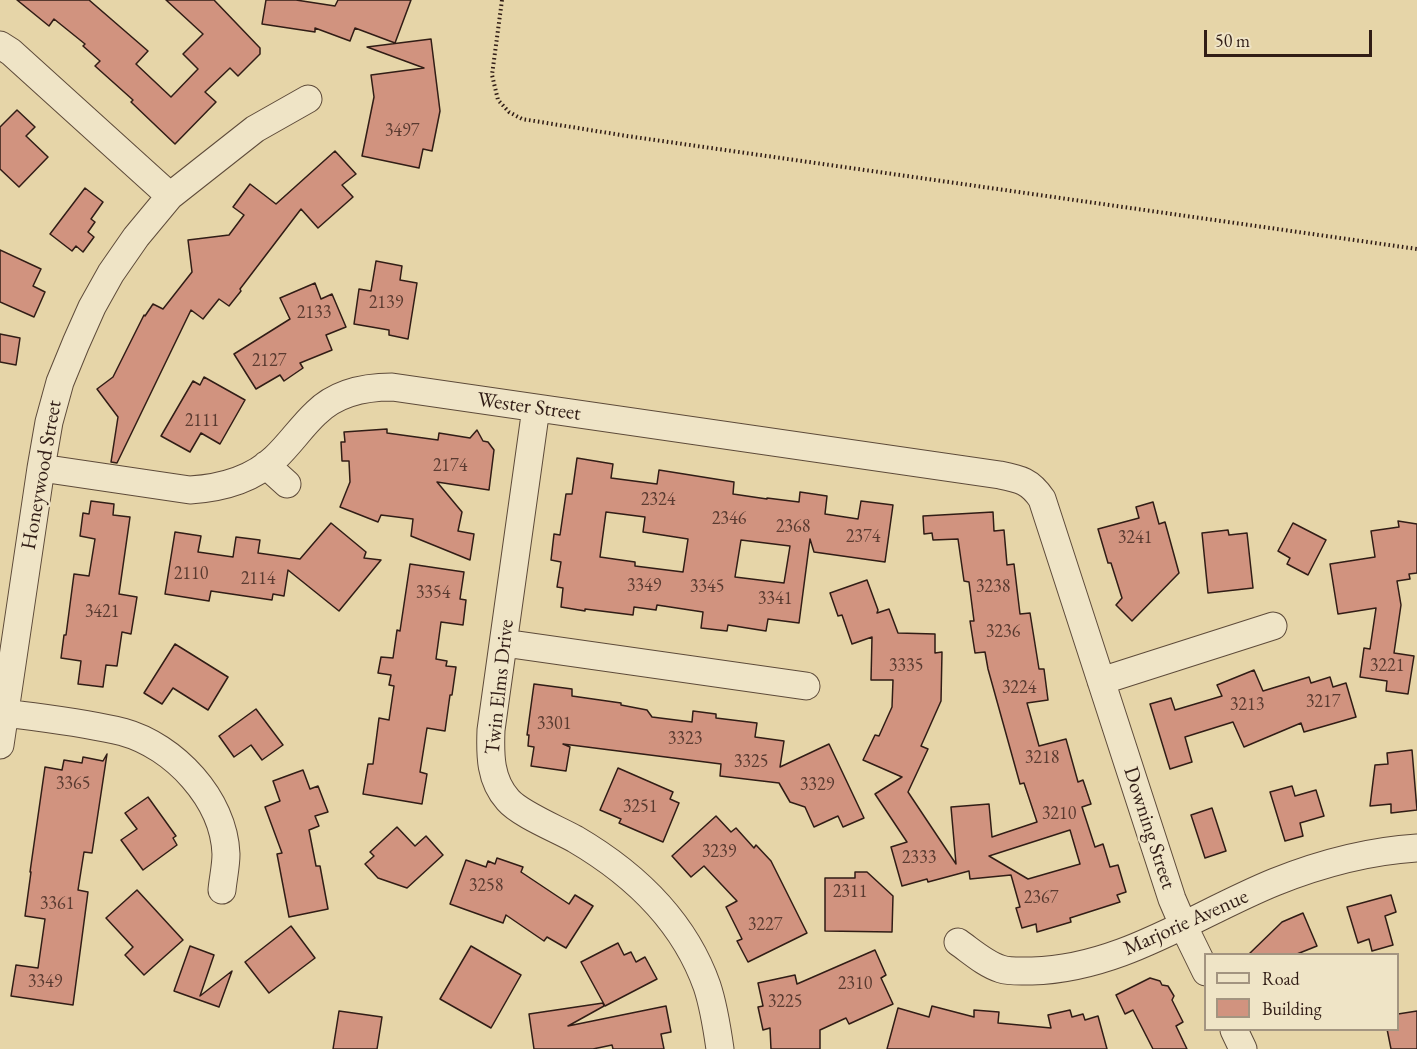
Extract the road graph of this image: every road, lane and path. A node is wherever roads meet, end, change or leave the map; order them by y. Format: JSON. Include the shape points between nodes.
{"nodes":[{"id":1,"x":502,"y":0,"type":"edge"},
{"id":2,"x":0,"y":45,"type":"edge"},
{"id":3,"x":308,"y":99,"type":"dead end"},
{"id":4,"x":170,"y":196,"type":"junction"},
{"id":5,"x":1417,"y":249,"type":"edge"},
{"id":6,"x":536,"y":408,"type":"junction"},
{"id":7,"x":266,"y":465,"type":"junction"},
{"id":8,"x":40,"y":468,"type":"junction"},
{"id":9,"x":287,"y":484,"type":"dead end"},
{"id":10,"x":1042,"y":499,"type":"joint"},
{"id":11,"x":1273,"y":626,"type":"dead end"},
{"id":12,"x":504,"y":643,"type":"junction"},
{"id":13,"x":1101,"y":681,"type":"junction"},
{"id":14,"x":806,"y":686,"type":"dead end"},
{"id":15,"x":2,"y":713,"type":"edge"},
{"id":16,"x":0,"y":745,"type":"edge"},
{"id":17,"x":1417,"y":848,"type":"edge"},
{"id":18,"x":222,"y":890,"type":"dead end"},
{"id":19,"x":1184,"y":927,"type":"junction"},
{"id":20,"x":958,"y":942,"type":"dead end"},
{"id":21,"x":1204,"y":968,"type":"edge"},
{"id":22,"x":1235,"y":1031,"type":"edge"},
{"id":23,"x":720,"y":1049,"type":"edge"},
{"id":24,"x":1243,"y":1049,"type":"edge"}],
"edges":[{"from":1,"to":5,"type":"path","via":[[492,75],[498,100],[522,119]]},
{"from":2,"to":4,"type":"street"},
{"from":3,"to":4,"type":"street","name":"Honeywood Street","via":[[255,129]]},
{"from":4,"to":8,"type":"street","name":"Honeywood Street","via":[[136,237],[92,306],[60,382]]},
{"from":6,"to":7,"type":"street","name":"Wester Street","via":[[392,387],[361,389],[317,412]]},
{"from":6,"to":10,"type":"street","name":"Wester Street","via":[[1000,475],[1026,481]]},
{"from":6,"to":12,"type":"street","name":"Twin Elms Drive"},
{"from":7,"to":8,"type":"street","name":"Wester Street","via":[[237,482],[190,490]]},
{"from":7,"to":9,"type":"street"},
{"from":8,"to":15,"type":"street","name":"Honeywood Street"},
{"from":10,"to":13,"type":"street","name":"Downing Street"},
{"from":11,"to":13,"type":"street"},
{"from":12,"to":14,"type":"street"},
{"from":12,"to":23,"type":"street","name":"Twin Elms Drive","via":[[490,750],[498,784],[520,810],[602,856],[658,905],[691,951],[706,986]]},
{"from":13,"to":19,"type":"street","name":"Downing Street"},
{"from":15,"to":16,"type":"street","name":"Honeywood Street"},
{"from":15,"to":18,"type":"street","via":[[124,732],[154,745],[175,760],[195,779],[217,812],[226,855]]},
{"from":17,"to":19,"type":"street","name":"Marjorie Avenue","via":[[1311,869]]},
{"from":19,"to":20,"type":"street","name":"Marjorie Avenue","via":[[1098,960],[1048,970],[1001,969]]},
{"from":19,"to":21,"type":"street","name":"Downing Street"},
{"from":22,"to":24,"type":"street"}]}
